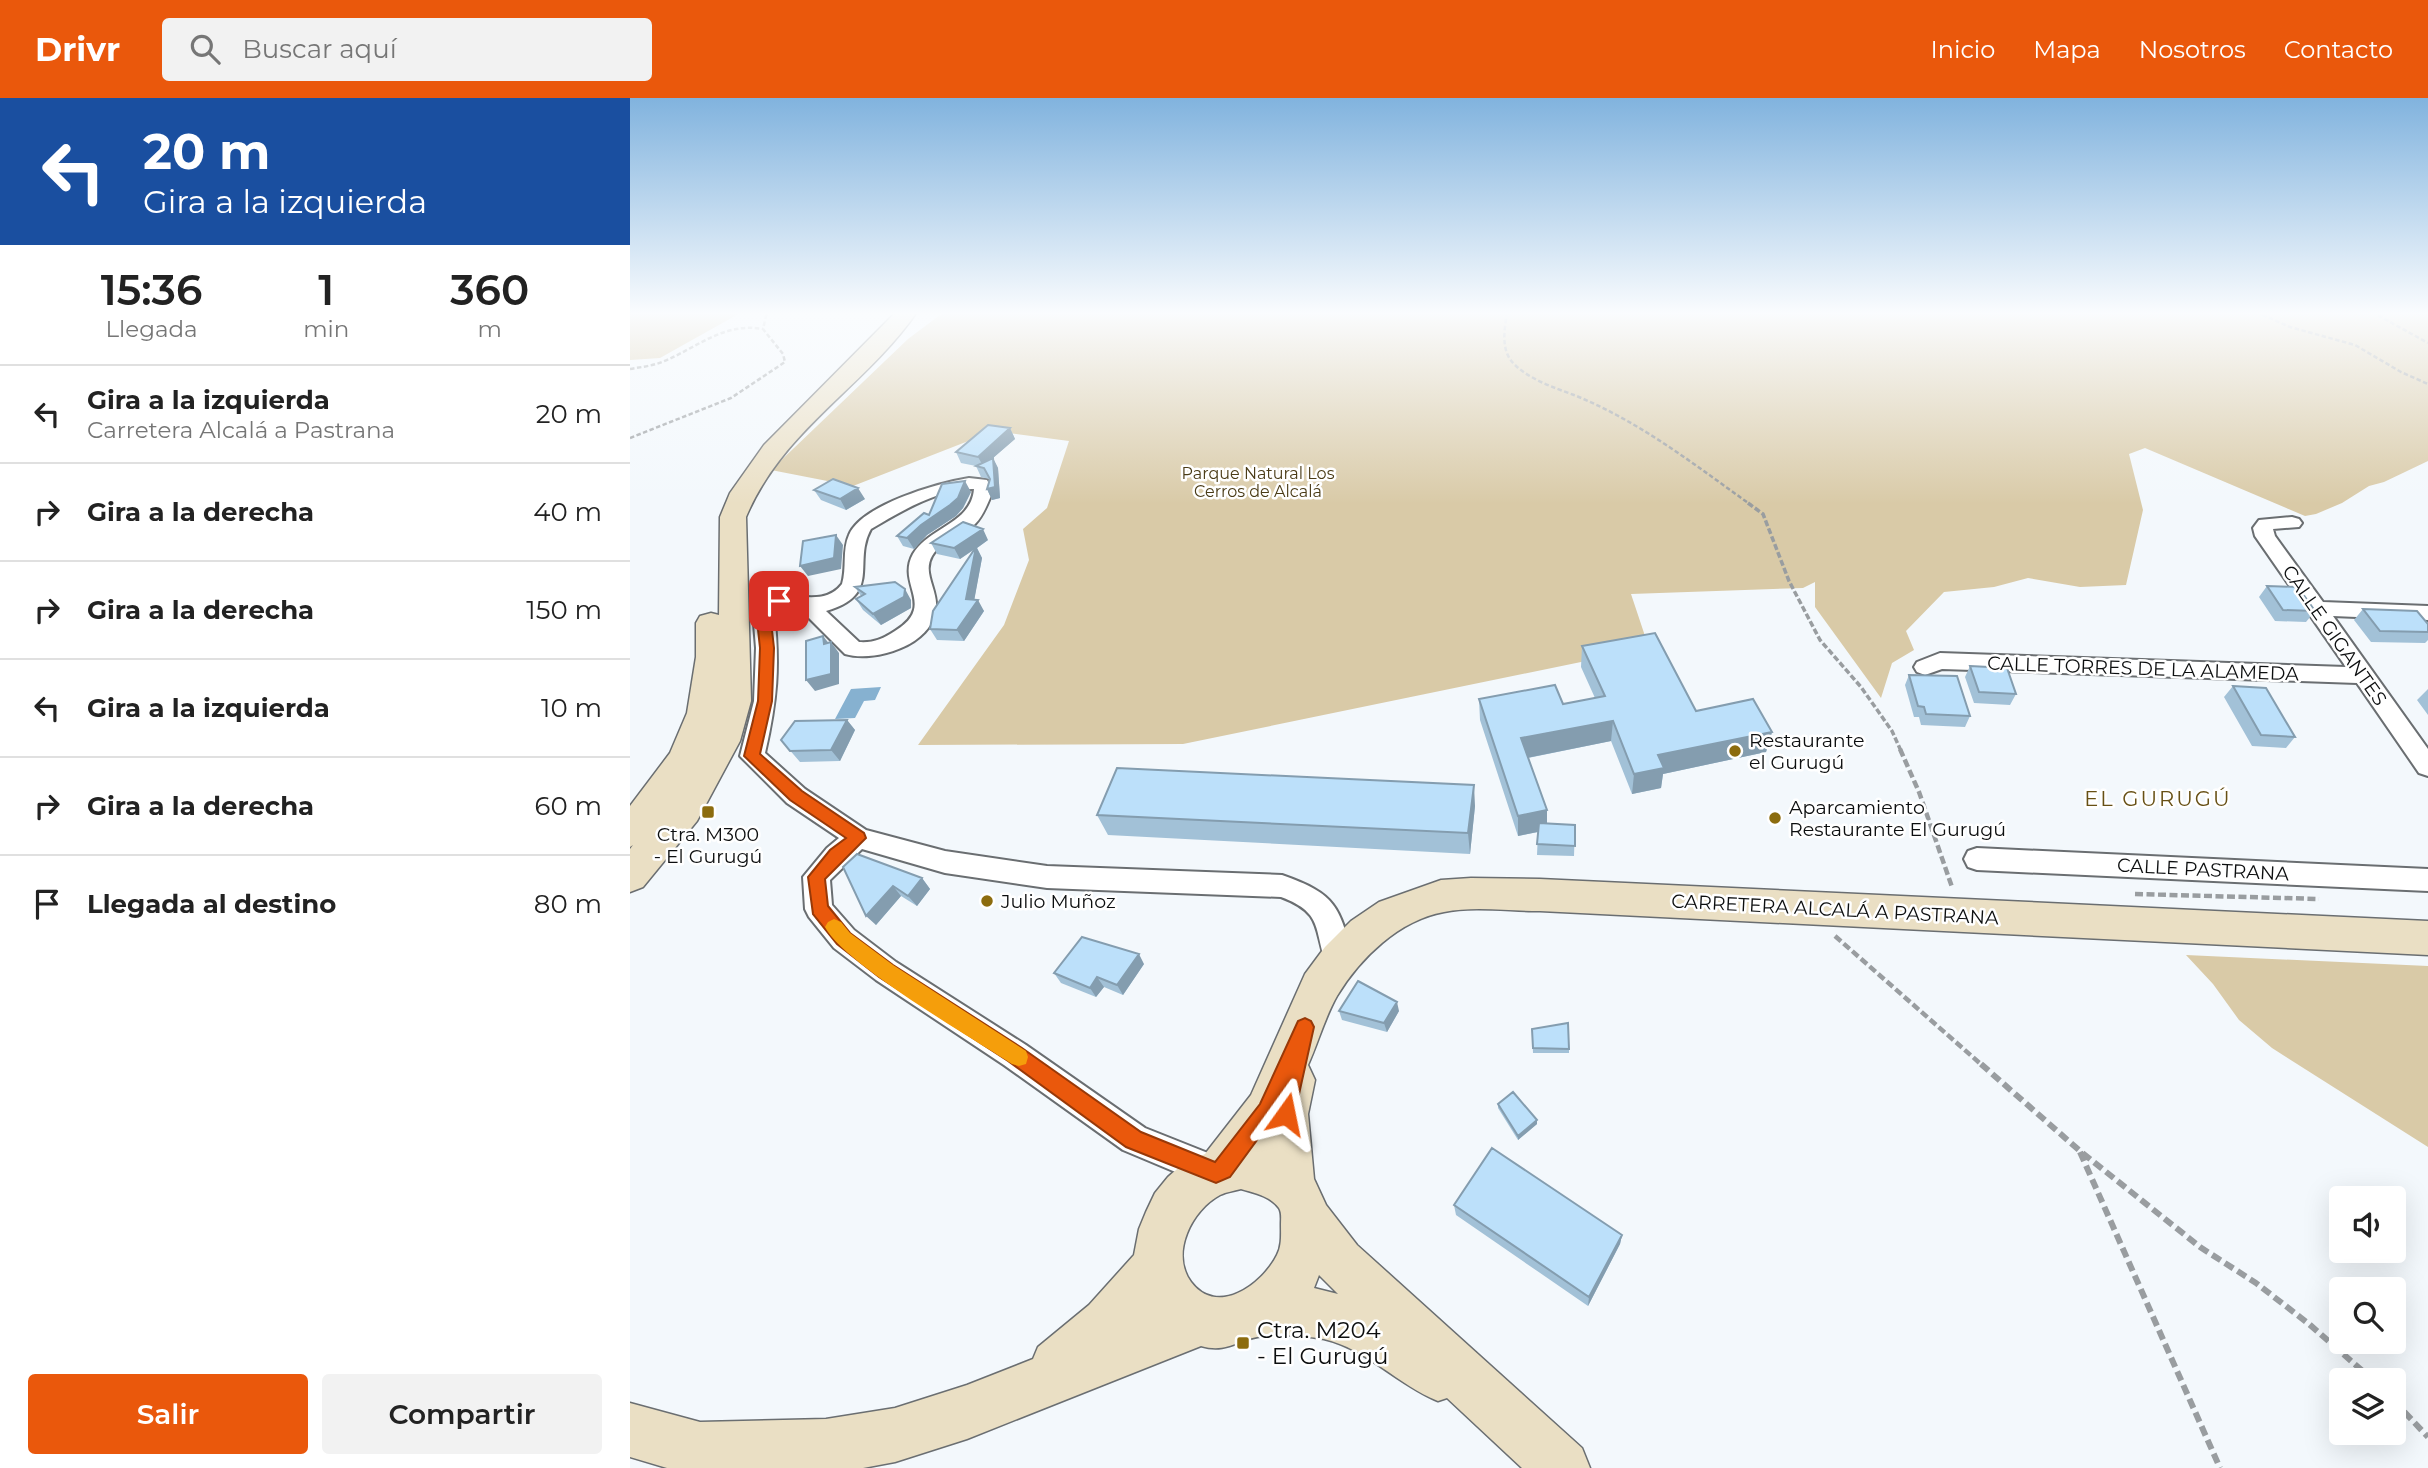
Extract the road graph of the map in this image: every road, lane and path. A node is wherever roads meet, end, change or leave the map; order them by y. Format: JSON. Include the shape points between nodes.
{"nodes":[{"id":1,"x":769,"y":376,"type":"edge"},
{"id":2,"x":846,"y":376,"type":"edge"},
{"id":3,"x":1532,"y":376,"type":"edge"},
{"id":4,"x":2410,"y":376,"type":"edge"},
{"id":5,"x":2428,"y":384,"type":"edge"},
{"id":6,"x":834,"y":388,"type":"junction"},
{"id":7,"x":630,"y":438,"type":"edge"},
{"id":8,"x":2292,"y":523,"type":"dead end"},
{"id":9,"x":809,"y":606,"type":"junction"},
{"id":10,"x":2316,"y":609,"type":"junction"},
{"id":11,"x":2428,"y":614,"type":"edge"},
{"id":12,"x":1925,"y":667,"type":"dead end"},
{"id":13,"x":2363,"y":675,"type":"junction"},
{"id":14,"x":2428,"y":767,"type":"edge"},
{"id":15,"x":630,"y":832,"type":"edge"},
{"id":16,"x":858,"y":838,"type":"junction"},
{"id":17,"x":1977,"y":859,"type":"dead end"},
{"id":18,"x":630,"y":876,"type":"edge"},
{"id":19,"x":2428,"y":880,"type":"edge"},
{"id":20,"x":1952,"y":887,"type":"dead end"},
{"id":21,"x":1802,"y":908,"type":"junction"},
{"id":22,"x":2419,"y":935,"type":"edge"},
{"id":23,"x":1339,"y":960,"type":"junction"},
{"id":24,"x":1305,"y":1027,"type":"junction"},
{"id":25,"x":2080,"y":1151,"type":"junction"},
{"id":26,"x":1219,"y":1171,"type":"junction"},
{"id":27,"x":1299,"y":1202,"type":"junction"},
{"id":28,"x":1158,"y":1266,"type":"junction"},
{"id":29,"x":1262,"y":1310,"type":"junction"},
{"id":30,"x":1199,"y":1321,"type":"junction"},
{"id":31,"x":2359,"y":1368,"type":"edge"},
{"id":32,"x":1035,"y":1385,"type":"junction"},
{"id":33,"x":2406,"y":1414,"type":"edge"},
{"id":34,"x":630,"y":1430,"type":"edge"},
{"id":35,"x":1523,"y":1433,"type":"junction"},
{"id":36,"x":2428,"y":1437,"type":"edge"},
{"id":37,"x":1562,"y":1468,"type":"edge"},
{"id":38,"x":2220,"y":1468,"type":"edge"}],
"edges":[{"from":1,"to":7,"type":"path","via":[[719,403]]},
{"from":2,"to":6,"type":"main road"},
{"from":3,"to":20,"type":"path","via":[[1640,429],[1763,514],[1789,581],[1820,640],[1892,731]]},
{"from":4,"to":5,"type":"path"},
{"from":6,"to":15,"type":"main road","via":[[736,473],[710,520],[713,651],[707,703],[692,749]]},
{"from":6,"to":18,"type":"main road","via":[[758,467],[740,497],[733,517],[735,701],[723,741],[684,811]]},
{"from":8,"to":10,"type":"street","name":"CALLE GIGANTES","via":[[2266,524],[2265,536]]},
{"from":9,"to":9,"type":"street","via":[[830,604],[851,587],[855,539],[864,525],[953,486],[973,482],[984,488],[968,520],[923,554],[918,564],[927,604],[909,634],[885,647],[860,651]]},
{"from":9,"to":16,"type":"street","via":[[779,601],[763,611],[765,701],[752,756],[796,796]]},
{"from":10,"to":11,"type":"street"},
{"from":10,"to":13,"type":"street","name":"CALLE GIGANTES"},
{"from":12,"to":13,"type":"street","name":"CALLE TORRES DE LA ALAMEDA","via":[[1940,661]]},
{"from":13,"to":14,"type":"street","name":"CALLE GIGANTES"},
{"from":16,"to":23,"type":"street","via":[[945,862],[1047,877],[1282,886],[1308,895],[1328,914]]},
{"from":16,"to":26,"type":"street","via":[[817,877],[819,909],[844,939],[1134,1139]]},
{"from":17,"to":19,"type":"street","name":"CALLE PASTRANA"},
{"from":21,"to":22,"type":"main road","name":"CARRETERA ALCALÁ A PASTRANA"},
{"from":21,"to":23,"type":"main road","name":"CARRETERA ALCALÁ A PASTRANA","via":[[1540,895],[1441,896],[1393,914],[1364,933]]},
{"from":21,"to":25,"type":"path"},
{"from":23,"to":24,"type":"main road","name":"CARRETERA ALCALÁ A PASTRANA","via":[[1320,987]]},
{"from":24,"to":26,"type":"main road","name":"CARRETERA ALCALÁ A PASTRANA","via":[[1267,1111]]},
{"from":24,"to":27,"type":"main road","name":"CARRETERA ALCALÁ A PASTRANA","via":[[1286,1114]]},
{"from":25,"to":31,"type":"path","via":[[2200,1247],[2309,1324]]},
{"from":25,"to":38,"type":"path"},
{"from":26,"to":27,"type":"main road","via":[[1241,1166],[1277,1173]]},
{"from":26,"to":28,"type":"main road","via":[[1182,1197],[1167,1218]]},
{"from":27,"to":29,"type":"main road","via":[[1307,1245],[1283,1292]]},
{"from":27,"to":35,"type":"main road","via":[[1340,1262]]},
{"from":28,"to":30,"type":"main road","via":[[1164,1290],[1178,1309]]},
{"from":28,"to":32,"type":"main road","via":[[1107,1323]]},
{"from":29,"to":30,"type":"main road","via":[[1241,1320]]},
{"from":29,"to":35,"type":"main road","via":[[1324,1314],[1385,1338]]},
{"from":30,"to":32,"type":"main road"},
{"from":32,"to":34,"type":"main road","via":[[895,1435],[826,1447],[700,1450]]},
{"from":33,"to":36,"type":"path"},
{"from":35,"to":37,"type":"main road"}]}
